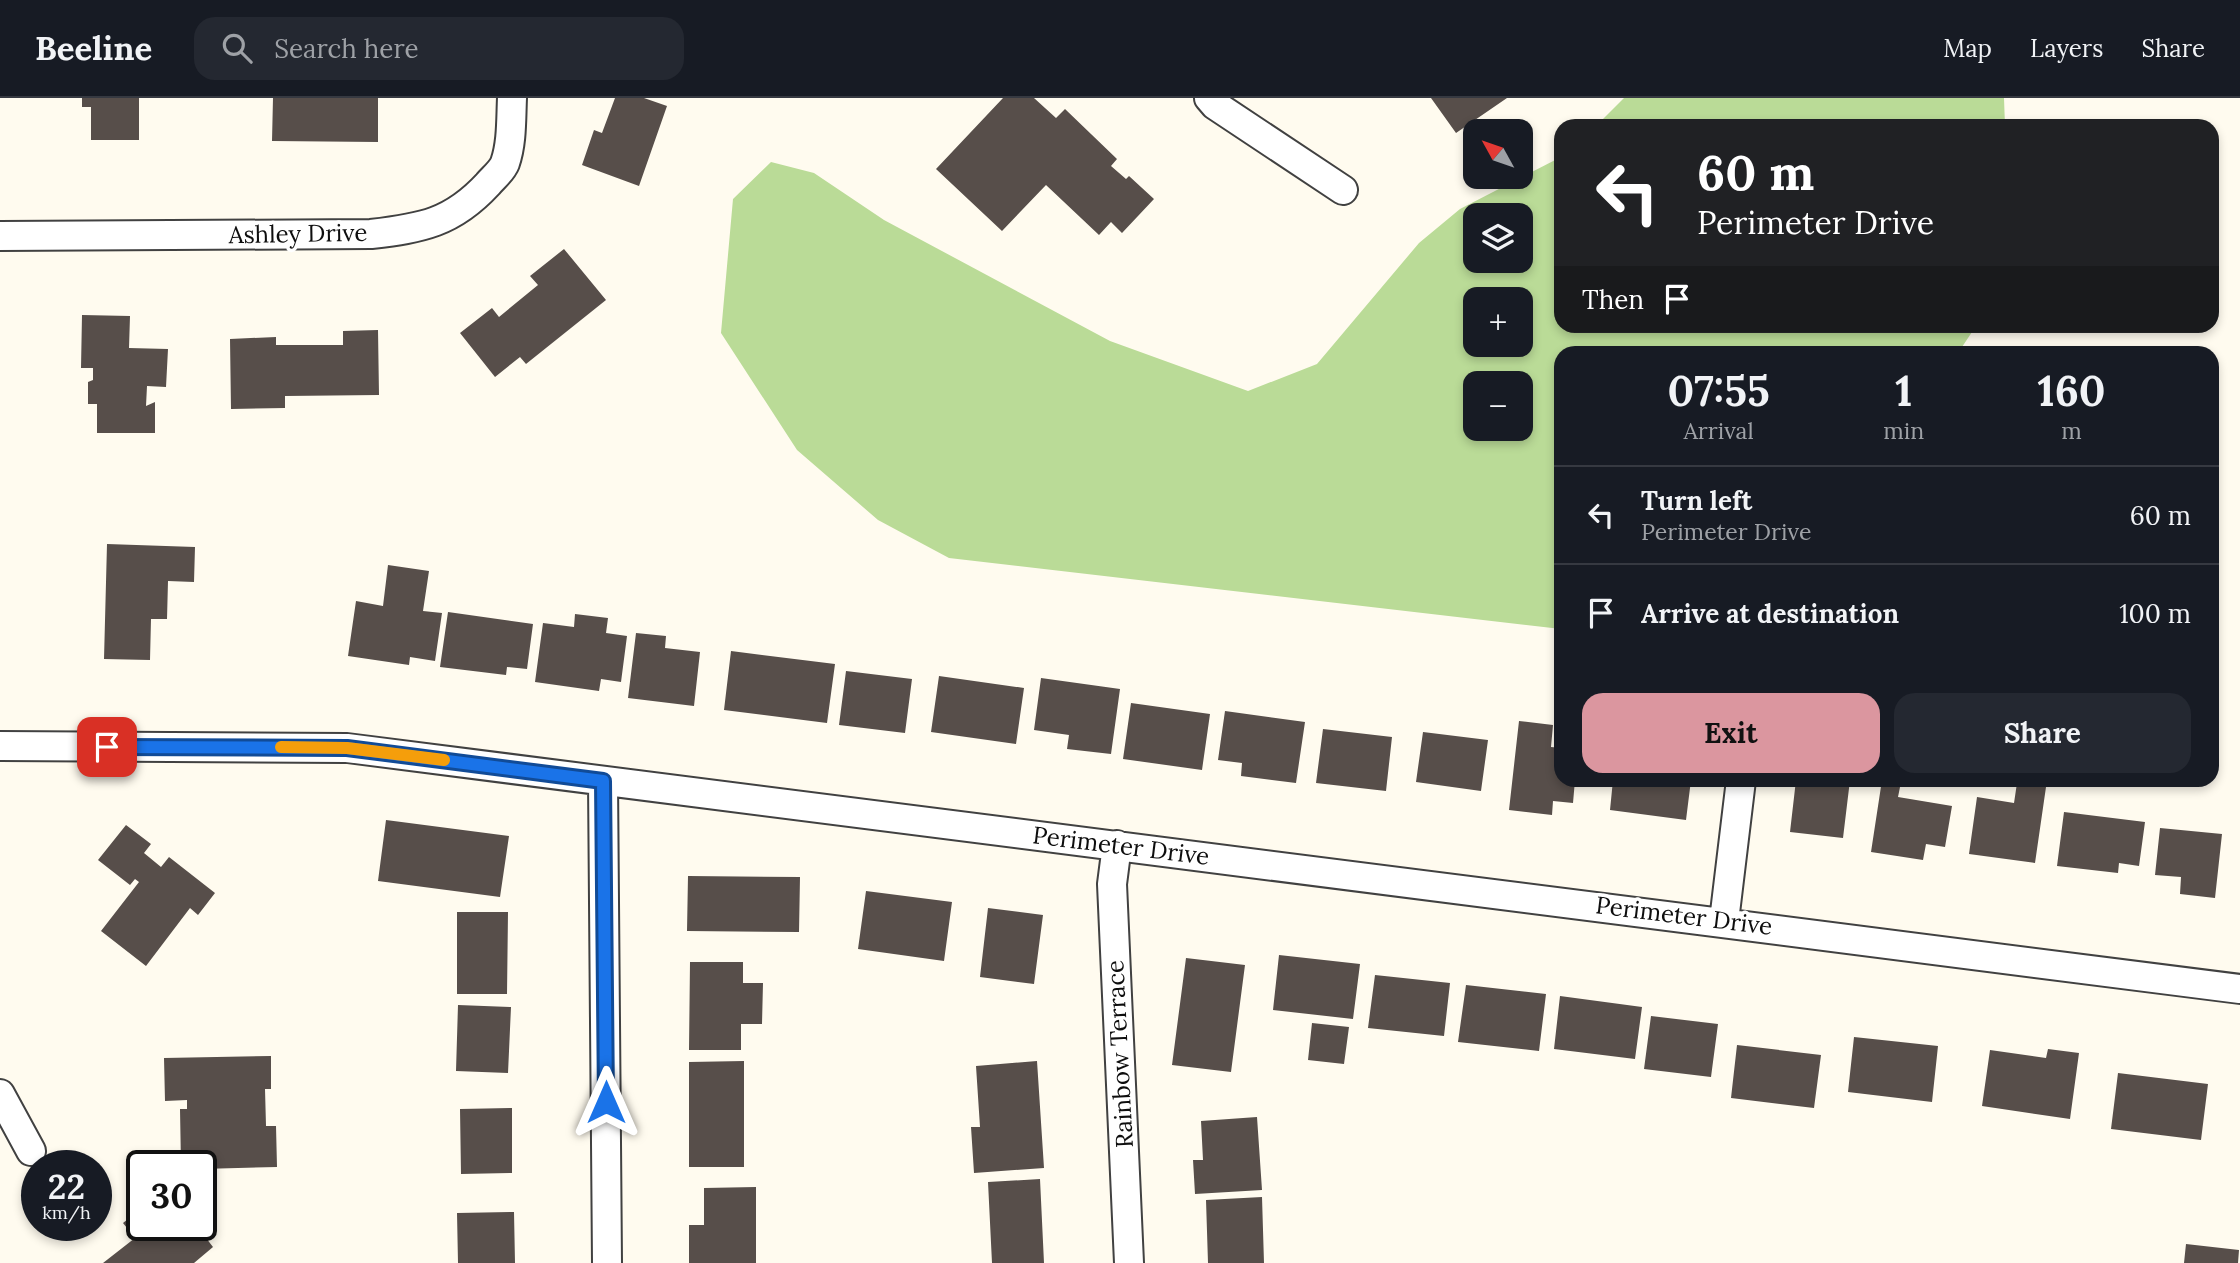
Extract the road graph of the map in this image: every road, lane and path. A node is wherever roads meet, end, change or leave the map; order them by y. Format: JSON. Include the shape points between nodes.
{"nodes":[{"id":1,"x":512,"y":98,"type":"edge"},
{"id":2,"x":1209,"y":98,"type":"edge"},
{"id":3,"x":1343,"y":190,"type":"dead end"},
{"id":4,"x":0,"y":236,"type":"edge"},
{"id":5,"x":0,"y":746,"type":"edge"},
{"id":6,"x":603,"y":781,"type":"junction"},
{"id":7,"x":1740,"y":787,"type":"edge"},
{"id":8,"x":1117,"y":845,"type":"junction"},
{"id":9,"x":1724,"y":921,"type":"junction"},
{"id":10,"x":2240,"y":989,"type":"edge"},
{"id":11,"x":0,"y":1094,"type":"edge"},
{"id":12,"x":30,"y":1150,"type":"edge"},
{"id":13,"x":607,"y":1263,"type":"edge"},
{"id":14,"x":1129,"y":1263,"type":"edge"}],
"edges":[{"from":1,"to":4,"type":"street","name":"Ashley Drive","via":[[504,166],[469,205],[444,220],[412,229],[371,234]]},
{"from":2,"to":3,"type":"street"},
{"from":5,"to":6,"type":"street","name":"Perimeter Drive","via":[[347,748]]},
{"from":6,"to":8,"type":"street","name":"Perimeter Drive"},
{"from":6,"to":13,"type":"street"},
{"from":7,"to":9,"type":"street"},
{"from":8,"to":9,"type":"street","name":"Perimeter Drive"},
{"from":8,"to":14,"type":"street","name":"Rainbow Terrace","via":[[1112,884]]},
{"from":9,"to":10,"type":"street","name":"Perimeter Drive"},
{"from":11,"to":12,"type":"street"}]}
